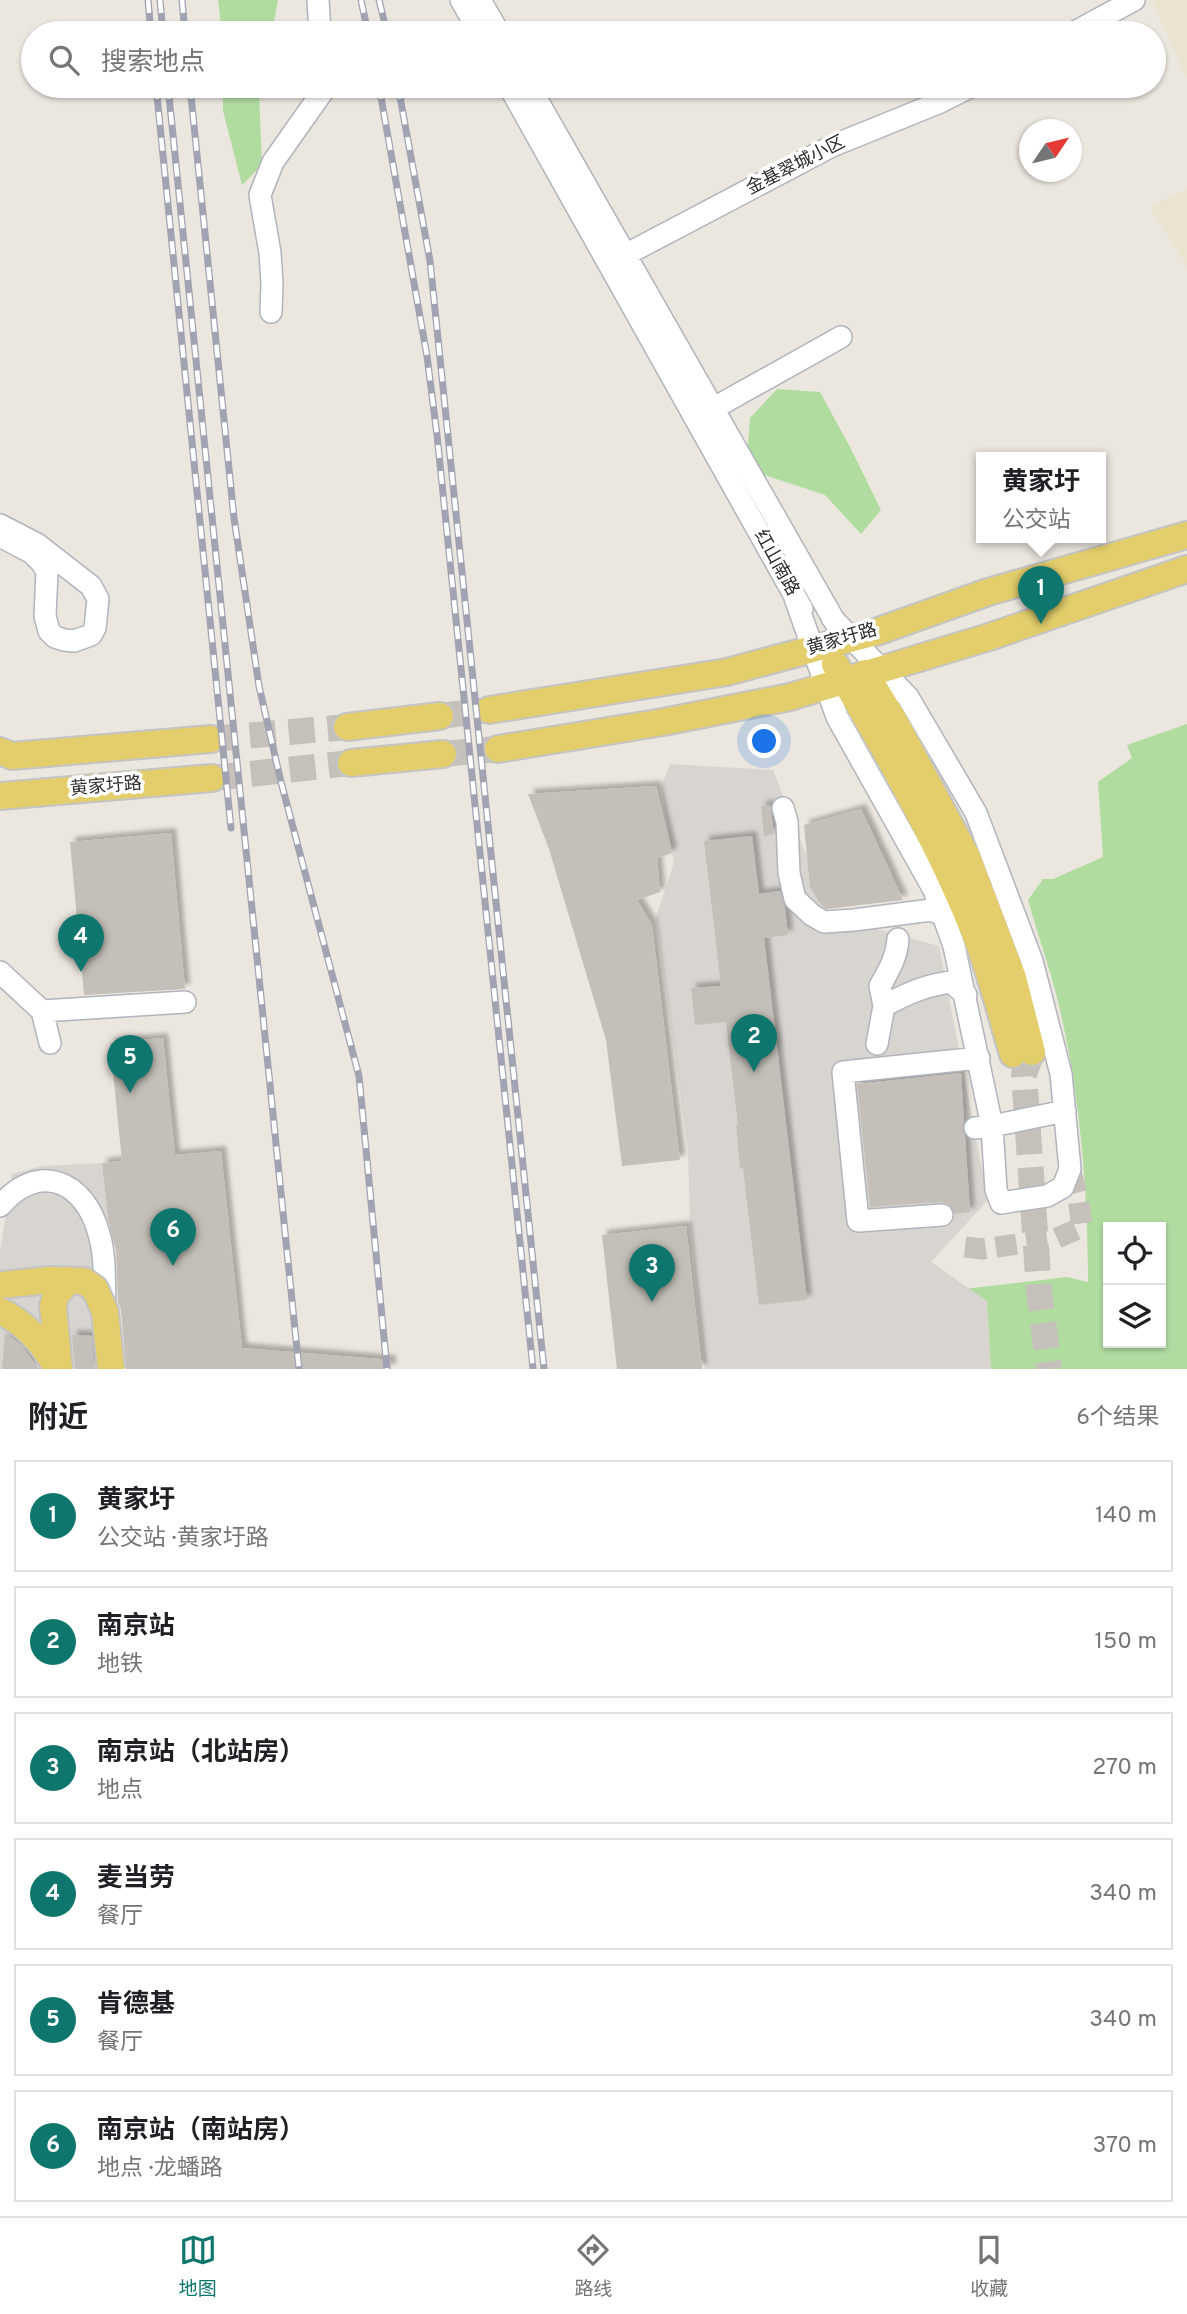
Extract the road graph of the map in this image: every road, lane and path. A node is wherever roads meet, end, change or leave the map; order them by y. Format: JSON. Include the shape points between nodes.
{"nodes":[{"id":1,"x":318,"y":0,"type":"edge"},
{"id":2,"x":461,"y":0,"type":"edge"},
{"id":3,"x":480,"y":0,"type":"edge"},
{"id":4,"x":1134,"y":0,"type":"edge"},
{"id":5,"x":319,"y":21,"type":"edge"},
{"id":6,"x":473,"y":21,"type":"edge"},
{"id":7,"x":492,"y":21,"type":"edge"},
{"id":8,"x":1095,"y":21,"type":"edge"},
{"id":9,"x":318,"y":98,"type":"edge"},
{"id":10,"x":516,"y":98,"type":"edge"},
{"id":11,"x":536,"y":98,"type":"edge"},
{"id":12,"x":948,"y":98,"type":"edge"},
{"id":13,"x":625,"y":255,"type":"junction"},
{"id":14,"x":271,"y":312,"type":"dead end"},
{"id":15,"x":841,"y":337,"type":"dead end"},
{"id":16,"x":714,"y":408,"type":"junction"},
{"id":17,"x":0,"y":525,"type":"edge"},
{"id":18,"x":1187,"y":535,"type":"edge"},
{"id":19,"x":0,"y":536,"type":"edge"},
{"id":20,"x":1187,"y":569,"type":"edge"},
{"id":21,"x":833,"y":637,"type":"junction"},
{"id":22,"x":854,"y":676,"type":"junction"},
{"id":23,"x":489,"y":710,"type":"tunnel mouth"},
{"id":24,"x":440,"y":716,"type":"tunnel mouth"},
{"id":25,"x":347,"y":727,"type":"tunnel mouth"},
{"id":26,"x":211,"y":739,"type":"tunnel mouth"},
{"id":27,"x":498,"y":749,"type":"tunnel mouth"},
{"id":28,"x":0,"y":751,"type":"edge"},
{"id":29,"x":443,"y":754,"type":"tunnel mouth"},
{"id":30,"x":351,"y":763,"type":"tunnel mouth"},
{"id":31,"x":212,"y":778,"type":"tunnel mouth"},
{"id":32,"x":0,"y":796,"type":"edge"},
{"id":33,"x":783,"y":808,"type":"dead end"},
{"id":34,"x":943,"y":915,"type":"junction"},
{"id":35,"x":898,"y":939,"type":"dead end"},
{"id":36,"x":0,"y":972,"type":"edge"},
{"id":37,"x":966,"y":995,"type":"junction"},
{"id":38,"x":185,"y":1002,"type":"dead end"},
{"id":39,"x":884,"y":1006,"type":"junction"},
{"id":40,"x":42,"y":1011,"type":"junction"},
{"id":41,"x":50,"y":1043,"type":"dead end"},
{"id":42,"x":877,"y":1044,"type":"dead end"},
{"id":43,"x":1023,"y":1053,"type":"tunnel mouth"},
{"id":44,"x":979,"y":1058,"type":"junction"},
{"id":45,"x":1065,"y":1111,"type":"junction"},
{"id":46,"x":983,"y":1127,"type":"junction"},
{"id":47,"x":0,"y":1206,"type":"edge"},
{"id":48,"x":942,"y":1214,"type":"dead end"},
{"id":49,"x":69,"y":1280,"type":"junction"},
{"id":50,"x":0,"y":1285,"type":"edge"},
{"id":51,"x":0,"y":1311,"type":"edge"},
{"id":52,"x":106,"y":1312,"type":"junction"},
{"id":53,"x":58,"y":1369,"type":"edge"},
{"id":54,"x":111,"y":1369,"type":"edge"}],
"edges":[{"from":1,"to":5,"type":"street"},
{"from":2,"to":6,"type":"street"},
{"from":3,"to":7,"type":"street"},
{"from":4,"to":8,"type":"street"},
{"from":9,"to":14,"type":"street","via":[[273,162],[260,195],[270,253]]},
{"from":10,"to":21,"type":"street","name":"红山南路","via":[[795,598]]},
{"from":11,"to":13,"type":"street","name":"红山南路"},
{"from":12,"to":13,"type":"street","name":"金基翠城小区","via":[[832,146]]},
{"from":13,"to":16,"type":"street","name":"红山南路"},
{"from":15,"to":16,"type":"street"},
{"from":16,"to":21,"type":"street","name":"红山南路"},
{"from":17,"to":19,"type":"street","via":[[37,544],[91,586],[98,599],[90,635],[74,641],[49,631],[47,572],[32,553]]},
{"from":18,"to":21,"type":"main road","name":"黄家圩路","via":[[988,592],[888,628]]},
{"from":20,"to":22,"type":"main road","via":[[989,637]]},
{"from":21,"to":22,"type":"main road","name":"红山南路"},
{"from":21,"to":22,"type":"street"},
{"from":21,"to":23,"type":"main road","name":"黄家圩路","via":[[727,672]]},
{"from":22,"to":27,"type":"main road","via":[[790,697]]},
{"from":22,"to":34,"type":"street","via":[[837,717],[934,890]]},
{"from":22,"to":43,"type":"main road","name":"红山南路","via":[[893,719],[967,857],[1013,978]]},
{"from":22,"to":45,"type":"street","via":[[908,697],[976,813],[1032,961],[1061,1074]]},
{"from":24,"to":25,"type":"main road"},
{"from":26,"to":28,"type":"main road","via":[[12,756]]},
{"from":29,"to":30,"type":"main road"},
{"from":31,"to":32,"type":"main road","name":"黄家圩路"},
{"from":33,"to":34,"type":"street","via":[[795,899],[812,915],[824,922],[931,909]]},
{"from":34,"to":37,"type":"street"},
{"from":35,"to":39,"type":"street","via":[[880,986]]},
{"from":36,"to":40,"type":"street"},
{"from":37,"to":39,"type":"street","via":[[951,982],[909,993]]},
{"from":37,"to":44,"type":"street"},
{"from":38,"to":40,"type":"street"},
{"from":39,"to":42,"type":"street"},
{"from":40,"to":41,"type":"street"},
{"from":44,"to":46,"type":"street"},
{"from":44,"to":48,"type":"street","via":[[843,1072],[858,1221]]},
{"from":45,"to":46,"type":"street"},
{"from":45,"to":46,"type":"street","via":[[1070,1169],[1063,1187],[1047,1196],[1001,1203]]},
{"from":47,"to":52,"type":"street","via":[[19,1187],[36,1181],[52,1181],[72,1190],[88,1209],[100,1235]]},
{"from":49,"to":50,"type":"main road","bridge":true},
{"from":49,"to":52,"type":"main road","bridge":true,"via":[[84,1281],[95,1289]]},
{"from":49,"to":53,"type":"main road","bridge":true,"via":[[53,1306]]},
{"from":51,"to":53,"type":"main road","bridge":true,"via":[[30,1330]]},
{"from":52,"to":54,"type":"main road","bridge":true}]}
